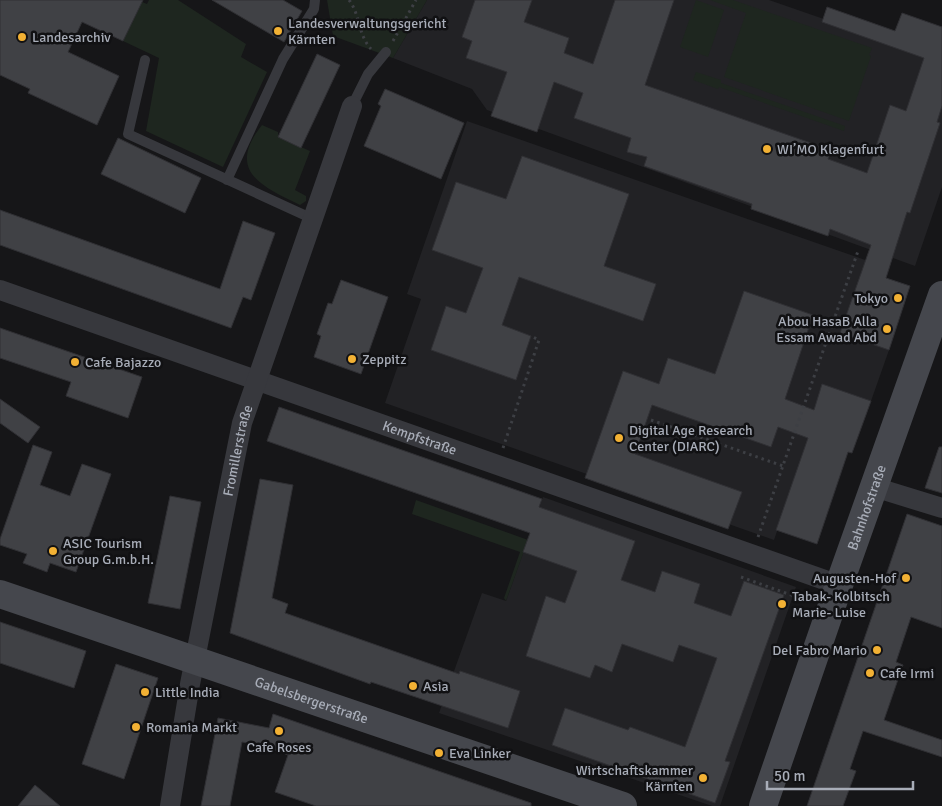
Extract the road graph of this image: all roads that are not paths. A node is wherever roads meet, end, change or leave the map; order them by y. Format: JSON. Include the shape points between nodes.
{"nodes":[{"id":1,"x":314,"y":0,"type":"edge"},
{"id":2,"x":383,"y":56,"type":"road end"},
{"id":3,"x":146,"y":60,"type":"dead end"},
{"id":4,"x":352,"y":106,"type":"joint"},
{"id":5,"x":227,"y":180,"type":"junction"},
{"id":6,"x":313,"y":219,"type":"junction"},
{"id":7,"x":0,"y":290,"type":"edge"},
{"id":8,"x":942,"y":295,"type":"edge"},
{"id":9,"x":256,"y":380,"type":"junction"},
{"id":10,"x":874,"y":487,"type":"junction"},
{"id":11,"x":942,"y":508,"type":"edge"},
{"id":12,"x":839,"y":585,"type":"junction"},
{"id":13,"x":0,"y":594,"type":"edge"},
{"id":14,"x":195,"y":661,"type":"junction"},
{"id":15,"x":170,"y":806,"type":"edge"},
{"id":16,"x":623,"y":806,"type":"edge"},
{"id":17,"x":763,"y":806,"type":"edge"}],
"edges":[{"from":1,"to":5,"type":"lane","via":[[314,9],[283,59]]},
{"from":2,"to":4,"type":"lane","via":[[368,74]]},
{"from":3,"to":5,"type":"lane","via":[[128,134]]},
{"from":4,"to":6,"type":"street","name":"Fromillerstraße"},
{"from":5,"to":6,"type":"lane"},
{"from":6,"to":9,"type":"street","name":"Fromillerstraße"},
{"from":7,"to":9,"type":"street","name":"Kempfstraße"},
{"from":8,"to":10,"type":"street","name":"Bahnhofstraße"},
{"from":9,"to":12,"type":"street","name":"Kempfstraße"},
{"from":9,"to":14,"type":"street","name":"Fromillerstraße","via":[[242,423]]},
{"from":10,"to":11,"type":"street"},
{"from":10,"to":12,"type":"street","name":"Bahnhofstraße"},
{"from":12,"to":17,"type":"street","name":"Bahnhofstraße"},
{"from":13,"to":14,"type":"street","name":"Gabelsbergerstraße"},
{"from":14,"to":15,"type":"street","name":"Fromillerstraße"},
{"from":14,"to":16,"type":"street","name":"Gabelsbergerstraße"}]}
